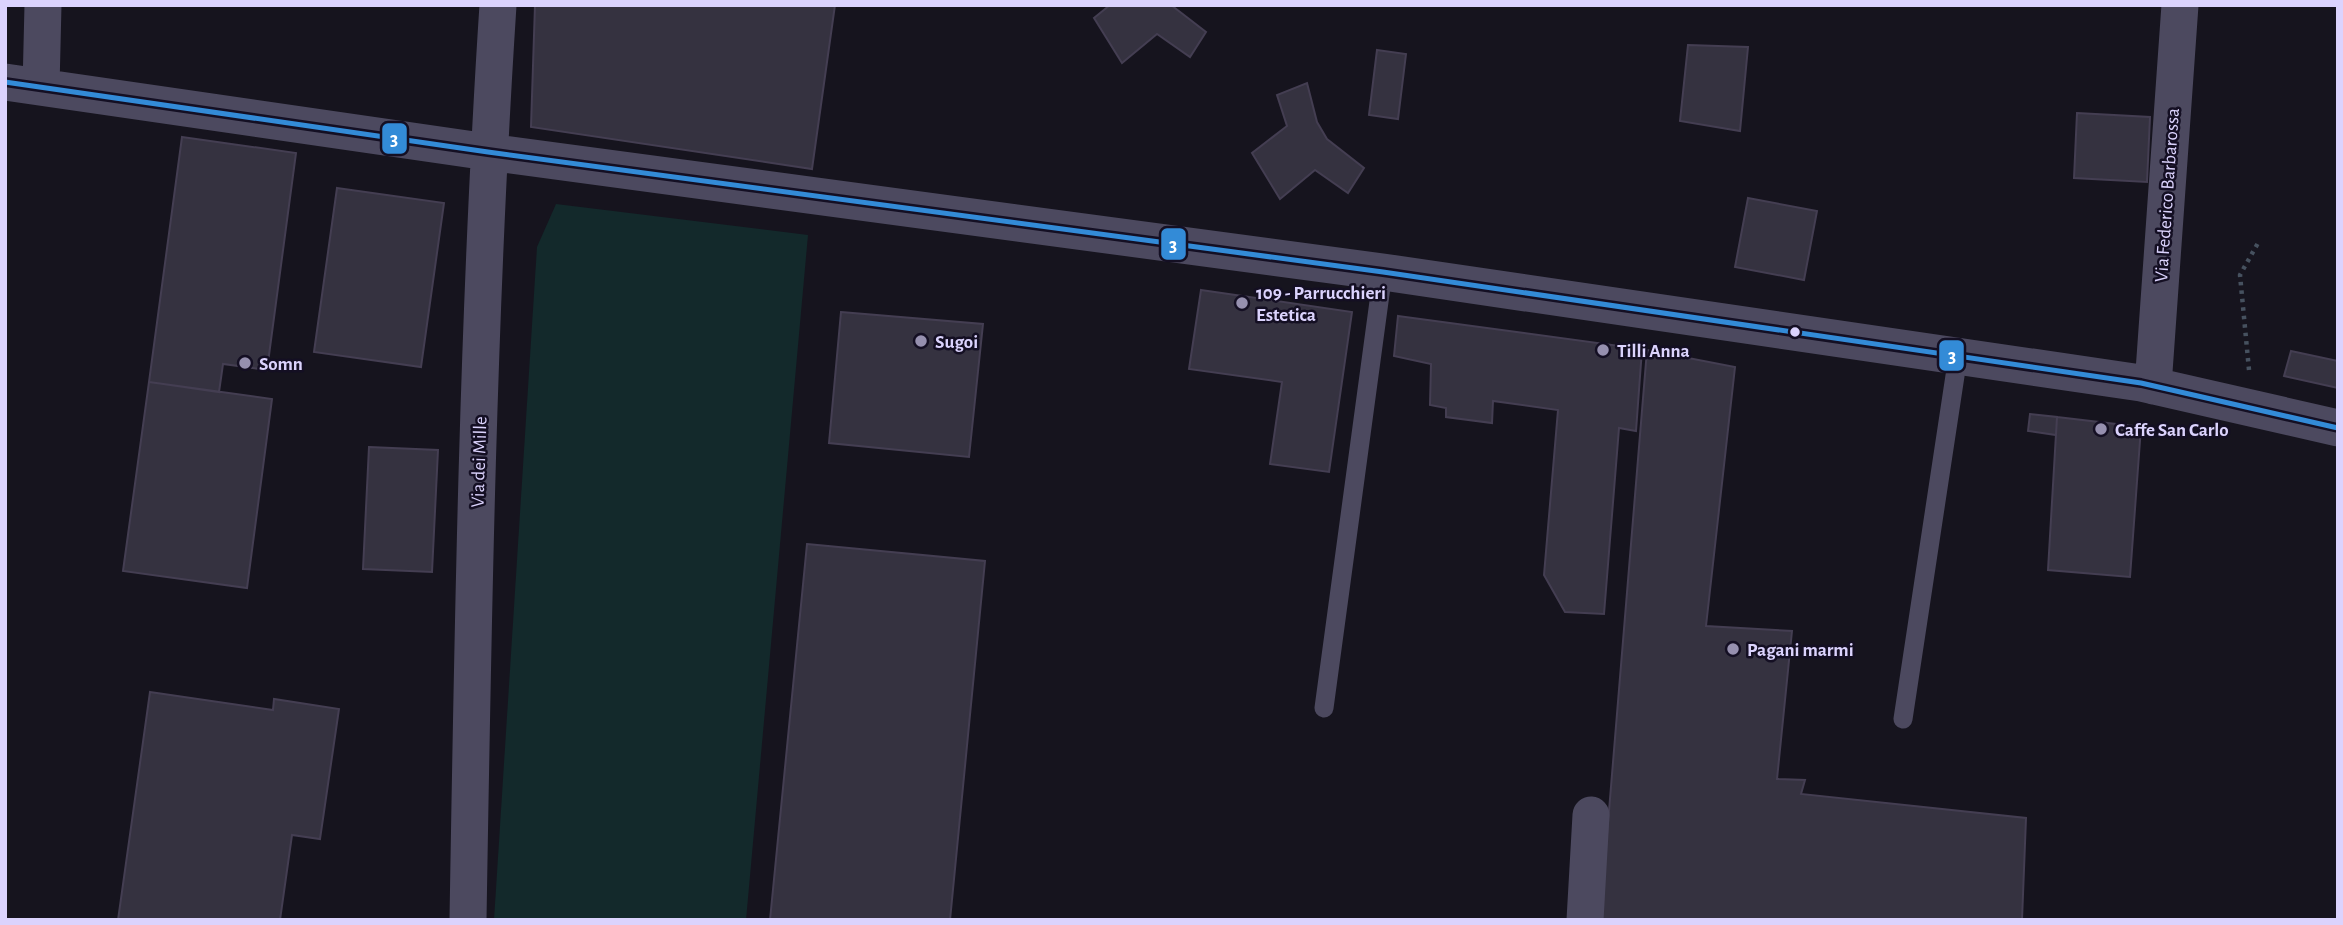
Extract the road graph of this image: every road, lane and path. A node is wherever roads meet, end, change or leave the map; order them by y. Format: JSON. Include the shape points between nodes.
{"nodes":[{"id":1,"x":43,"y":5,"type":"edge"},
{"id":2,"x":498,"y":5,"type":"edge"},
{"id":3,"x":2180,"y":5,"type":"edge"},
{"id":4,"x":5,"y":82,"type":"edge"},
{"id":5,"x":41,"y":87,"type":"junction"},
{"id":6,"x":488,"y":152,"type":"junction"},
{"id":7,"x":2258,"y":243,"type":"dead end"},
{"id":8,"x":1383,"y":272,"type":"junction"},
{"id":9,"x":1958,"y":356,"type":"junction"},
{"id":10,"x":2250,"y":382,"type":"dead end"},
{"id":11,"x":2153,"y":386,"type":"junction"},
{"id":12,"x":2338,"y":428,"type":"edge"},
{"id":13,"x":1324,"y":708,"type":"dead end"},
{"id":14,"x":1903,"y":719,"type":"dead end"},
{"id":15,"x":1591,"y":815,"type":"dead end"},
{"id":16,"x":468,"y":920,"type":"edge"},
{"id":17,"x":1585,"y":920,"type":"edge"}],
"edges":[{"from":1,"to":5,"type":"street"},
{"from":2,"to":6,"type":"street","name":"Via dei Mille"},
{"from":3,"to":11,"type":"street","name":"Via Federico Barbarossa"},
{"from":4,"to":5,"type":"street"},
{"from":5,"to":6,"type":"street"},
{"from":6,"to":8,"type":"street"},
{"from":6,"to":16,"type":"street","name":"Via dei Mille"},
{"from":7,"to":10,"type":"path","via":[[2241,275]]},
{"from":8,"to":9,"type":"street"},
{"from":8,"to":13,"type":"lane"},
{"from":9,"to":11,"type":"street"},
{"from":9,"to":14,"type":"lane"},
{"from":11,"to":12,"type":"street"},
{"from":15,"to":17,"type":"street"}]}
